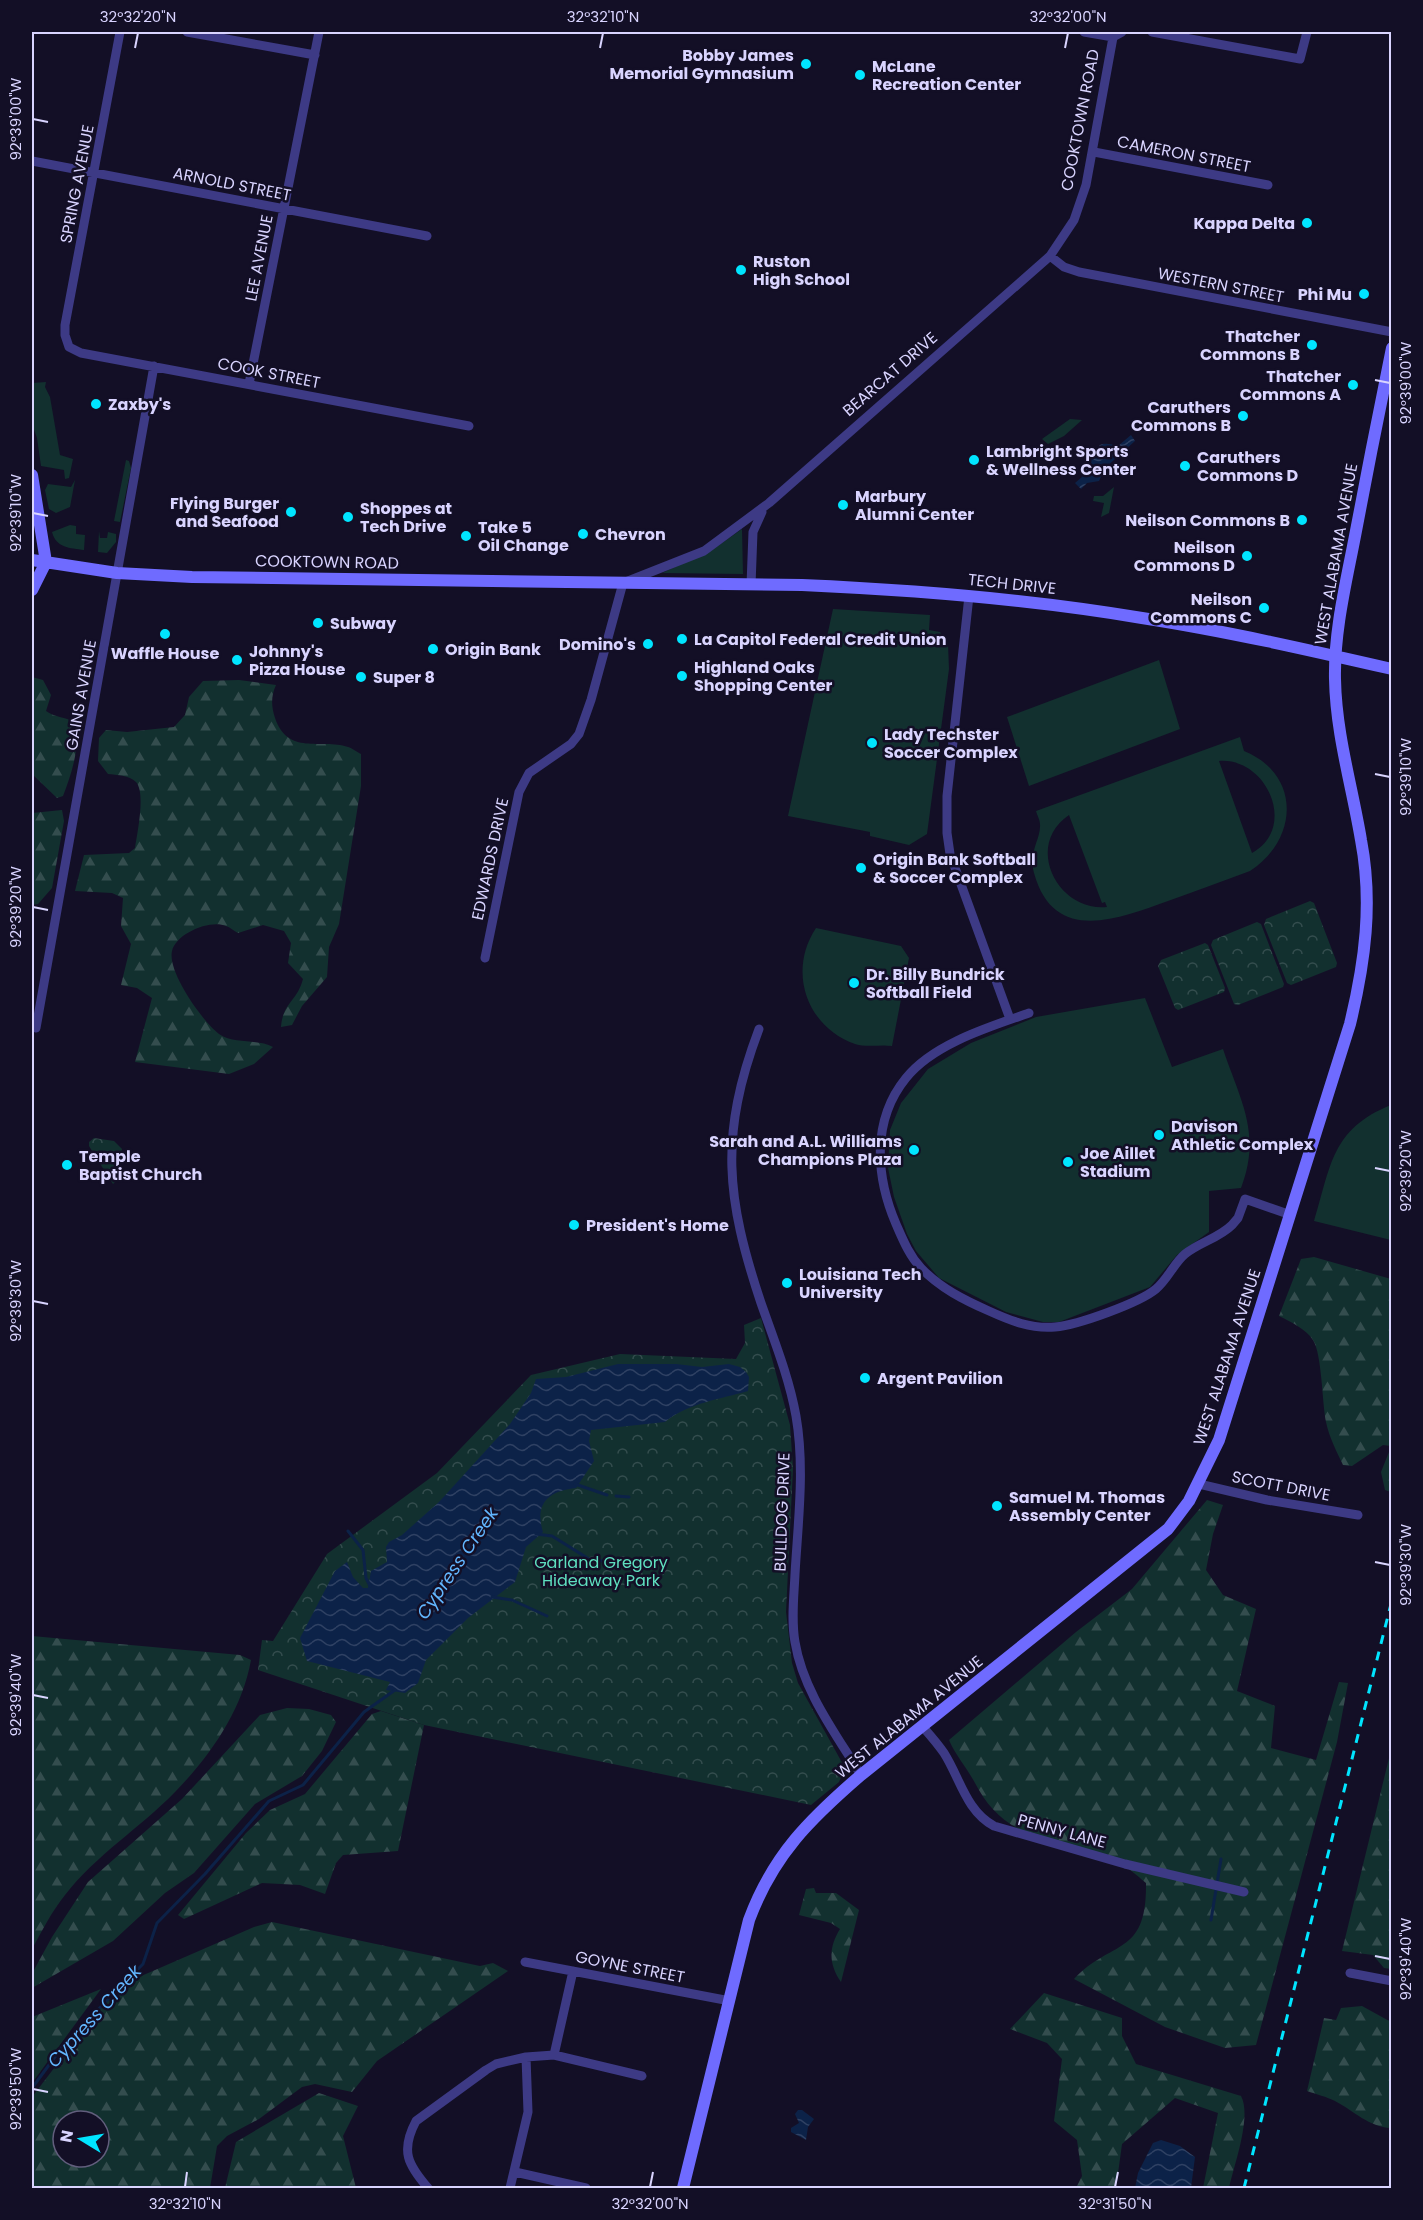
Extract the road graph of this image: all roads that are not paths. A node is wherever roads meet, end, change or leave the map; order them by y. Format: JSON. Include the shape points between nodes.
{"nodes":[{"id":1,"x":120,"y":32,"type":"edge"},
{"id":2,"x":186,"y":32,"type":"edge"},
{"id":3,"x":319,"y":32,"type":"edge"},
{"id":4,"x":1084,"y":32,"type":"edge"},
{"id":5,"x":1122,"y":32,"type":"edge"},
{"id":6,"x":1152,"y":32,"type":"edge"},
{"id":7,"x":1306,"y":32,"type":"edge"},
{"id":8,"x":1113,"y":34,"type":"edge"},
{"id":9,"x":315,"y":56,"type":"junction"},
{"id":10,"x":1094,"y":152,"type":"junction"},
{"id":11,"x":32,"y":160,"type":"edge"},
{"id":12,"x":94,"y":172,"type":"junction"},
{"id":13,"x":1268,"y":185,"type":"dead end"},
{"id":14,"x":284,"y":209,"type":"junction"},
{"id":15,"x":428,"y":236,"type":"dead end"},
{"id":16,"x":1050,"y":255,"type":"junction"},
{"id":17,"x":1033,"y":269,"type":"joint"},
{"id":18,"x":1392,"y":332,"type":"edge"},
{"id":19,"x":67,"y":342,"type":"joint"},
{"id":20,"x":1392,"y":348,"type":"edge"},
{"id":21,"x":154,"y":366,"type":"junction"},
{"id":22,"x":249,"y":384,"type":"junction"},
{"id":23,"x":469,"y":426,"type":"dead end"},
{"id":24,"x":32,"y":475,"type":"edge"},
{"id":25,"x":769,"y":503,"type":"junction"},
{"id":26,"x":32,"y":560,"type":"edge"},
{"id":27,"x":46,"y":562,"type":"junction"},
{"id":28,"x":117,"y":573,"type":"junction"},
{"id":29,"x":622,"y":582,"type":"junction"},
{"id":30,"x":751,"y":585,"type":"junction"},
{"id":31,"x":32,"y":590,"type":"edge"},
{"id":32,"x":969,"y":596,"type":"junction"},
{"id":33,"x":1335,"y":656,"type":"junction"},
{"id":34,"x":1392,"y":669,"type":"edge"},
{"id":35,"x":485,"y":958,"type":"dead end"},
{"id":36,"x":1029,"y":1013,"type":"dead end"},
{"id":37,"x":1010,"y":1019,"type":"junction"},
{"id":38,"x":36,"y":1028,"type":"dead end"},
{"id":39,"x":759,"y":1029,"type":"dead end"},
{"id":40,"x":1288,"y":1214,"type":"junction"},
{"id":41,"x":1199,"y":1484,"type":"junction"},
{"id":42,"x":1358,"y":1515,"type":"dead end"},
{"id":43,"x":923,"y":1727,"type":"junction"},
{"id":44,"x":861,"y":1775,"type":"junction"},
{"id":45,"x":1244,"y":1892,"type":"dead end"},
{"id":46,"x":525,"y":1962,"type":"dead end"},
{"id":47,"x":573,"y":1971,"type":"junction"},
{"id":48,"x":1350,"y":1973,"type":"dead end"},
{"id":49,"x":1392,"y":1981,"type":"edge"},
{"id":50,"x":730,"y":2001,"type":"junction"},
{"id":51,"x":555,"y":2055,"type":"junction"},
{"id":52,"x":526,"y":2057,"type":"junction"},
{"id":53,"x":642,"y":2076,"type":"dead end"},
{"id":54,"x":515,"y":2172,"type":"junction"},
{"id":55,"x":428,"y":2188,"type":"edge"},
{"id":56,"x":510,"y":2188,"type":"edge"},
{"id":57,"x":586,"y":2188,"type":"edge"},
{"id":58,"x":683,"y":2188,"type":"edge"}],
"edges":[{"from":1,"to":12,"type":"street","name":"SPRING AVENUE"},
{"from":2,"to":9,"type":"street"},
{"from":3,"to":9,"type":"street","name":"LEE AVENUE"},
{"from":4,"to":8,"type":"street"},
{"from":5,"to":8,"type":"street"},
{"from":6,"to":7,"type":"street","via":[[1300,58]]},
{"from":8,"to":10,"type":"street","name":"COOKTOWN ROAD"},
{"from":9,"to":14,"type":"street","name":"LEE AVENUE"},
{"from":10,"to":13,"type":"street","name":"CAMERON STREET"},
{"from":10,"to":16,"type":"street","name":"COOKTOWN ROAD","via":[[1080,207]]},
{"from":11,"to":12,"type":"street","name":"ARNOLD STREET"},
{"from":12,"to":14,"type":"street","name":"ARNOLD STREET"},
{"from":12,"to":19,"type":"street","name":"SPRING AVENUE","via":[[65,325]]},
{"from":14,"to":15,"type":"street","name":"ARNOLD STREET"},
{"from":14,"to":22,"type":"street","name":"LEE AVENUE"},
{"from":16,"to":17,"type":"street","name":"COOKTOWN ROAD"},
{"from":16,"to":18,"type":"street","name":"WESTERN STREET","via":[[1064,267],[1079,272]]},
{"from":17,"to":25,"type":"street","name":"BEARCAT DRIVE"},
{"from":19,"to":21,"type":"street","name":"COOK STREET","via":[[81,353]]},
{"from":20,"to":33,"type":"main road","name":"WEST ALABAMA AVENUE"},
{"from":21,"to":22,"type":"street","name":"COOK STREET"},
{"from":21,"to":28,"type":"street","name":"GAINS AVENUE"},
{"from":22,"to":23,"type":"street","name":"COOK STREET"},
{"from":24,"to":27,"type":"main road"},
{"from":25,"to":29,"type":"street","name":"BEARCAT DRIVE","via":[[704,551]]},
{"from":25,"to":30,"type":"street","name":"BEARCAT DRIVE","via":[[753,532]]},
{"from":26,"to":27,"type":"main road","name":"COOKTOWN ROAD"},
{"from":27,"to":28,"type":"main road","name":"COOKTOWN ROAD"},
{"from":27,"to":31,"type":"main road"},
{"from":28,"to":29,"type":"main road","name":"COOKTOWN ROAD"},
{"from":28,"to":38,"type":"street","name":"GAINS AVENUE"},
{"from":29,"to":30,"type":"main road","name":"TECH DRIVE"},
{"from":29,"to":35,"type":"street","name":"EDWARDS DRIVE","via":[[579,734],[530,773],[519,792]]},
{"from":30,"to":32,"type":"main road","name":"TECH DRIVE"},
{"from":32,"to":33,"type":"main road","name":"TECH DRIVE","via":[[1140,617]]},
{"from":32,"to":37,"type":"street","via":[[946,833],[950,854]]},
{"from":33,"to":34,"type":"main road","name":"TECH DRIVE"},
{"from":33,"to":40,"type":"main road","name":"WEST ALABAMA AVENUE","via":[[1338,723],[1362,841],[1367,936],[1350,1024]]},
{"from":36,"to":37,"type":"street"},
{"from":37,"to":40,"type":"street","via":[[945,1047],[917,1066],[896,1093],[884,1125],[881,1176],[893,1216],[912,1258],[941,1286],[970,1303],[1022,1324],[1047,1328],[1069,1325],[1147,1296],[1183,1256],[1232,1225],[1245,1199]]},
{"from":39,"to":44,"type":"street","name":"BULLDOG DRIVE","via":[[742,1080],[730,1173],[750,1267],[796,1416],[801,1470],[794,1601],[798,1654],[821,1710]]},
{"from":40,"to":41,"type":"main road","name":"WEST ALABAMA AVENUE","via":[[1230,1409]]},
{"from":41,"to":42,"type":"street","name":"SCOTT DRIVE"},
{"from":41,"to":43,"type":"main road","name":"WEST ALABAMA AVENUE","via":[[1179,1515],[1150,1545]]},
{"from":43,"to":44,"type":"main road","name":"WEST ALABAMA AVENUE"},
{"from":43,"to":45,"type":"street","name":"PENNY LANE","via":[[944,1752],[971,1806],[994,1826],[1125,1864]]},
{"from":44,"to":50,"type":"main road","name":"WEST ALABAMA AVENUE","via":[[806,1824],[773,1868],[749,1920]]},
{"from":46,"to":47,"type":"street","name":"GOYNE STREET"},
{"from":47,"to":50,"type":"street","name":"GOYNE STREET"},
{"from":47,"to":51,"type":"street"},
{"from":48,"to":49,"type":"street"},
{"from":50,"to":58,"type":"main road","name":"WEST ALABAMA AVENUE"},
{"from":51,"to":52,"type":"street"},
{"from":51,"to":53,"type":"street"},
{"from":52,"to":54,"type":"street","via":[[528,2112]]},
{"from":52,"to":55,"type":"street","via":[[496,2064],[416,2121],[407,2154]]},
{"from":54,"to":56,"type":"street"},
{"from":54,"to":57,"type":"street"}]}
